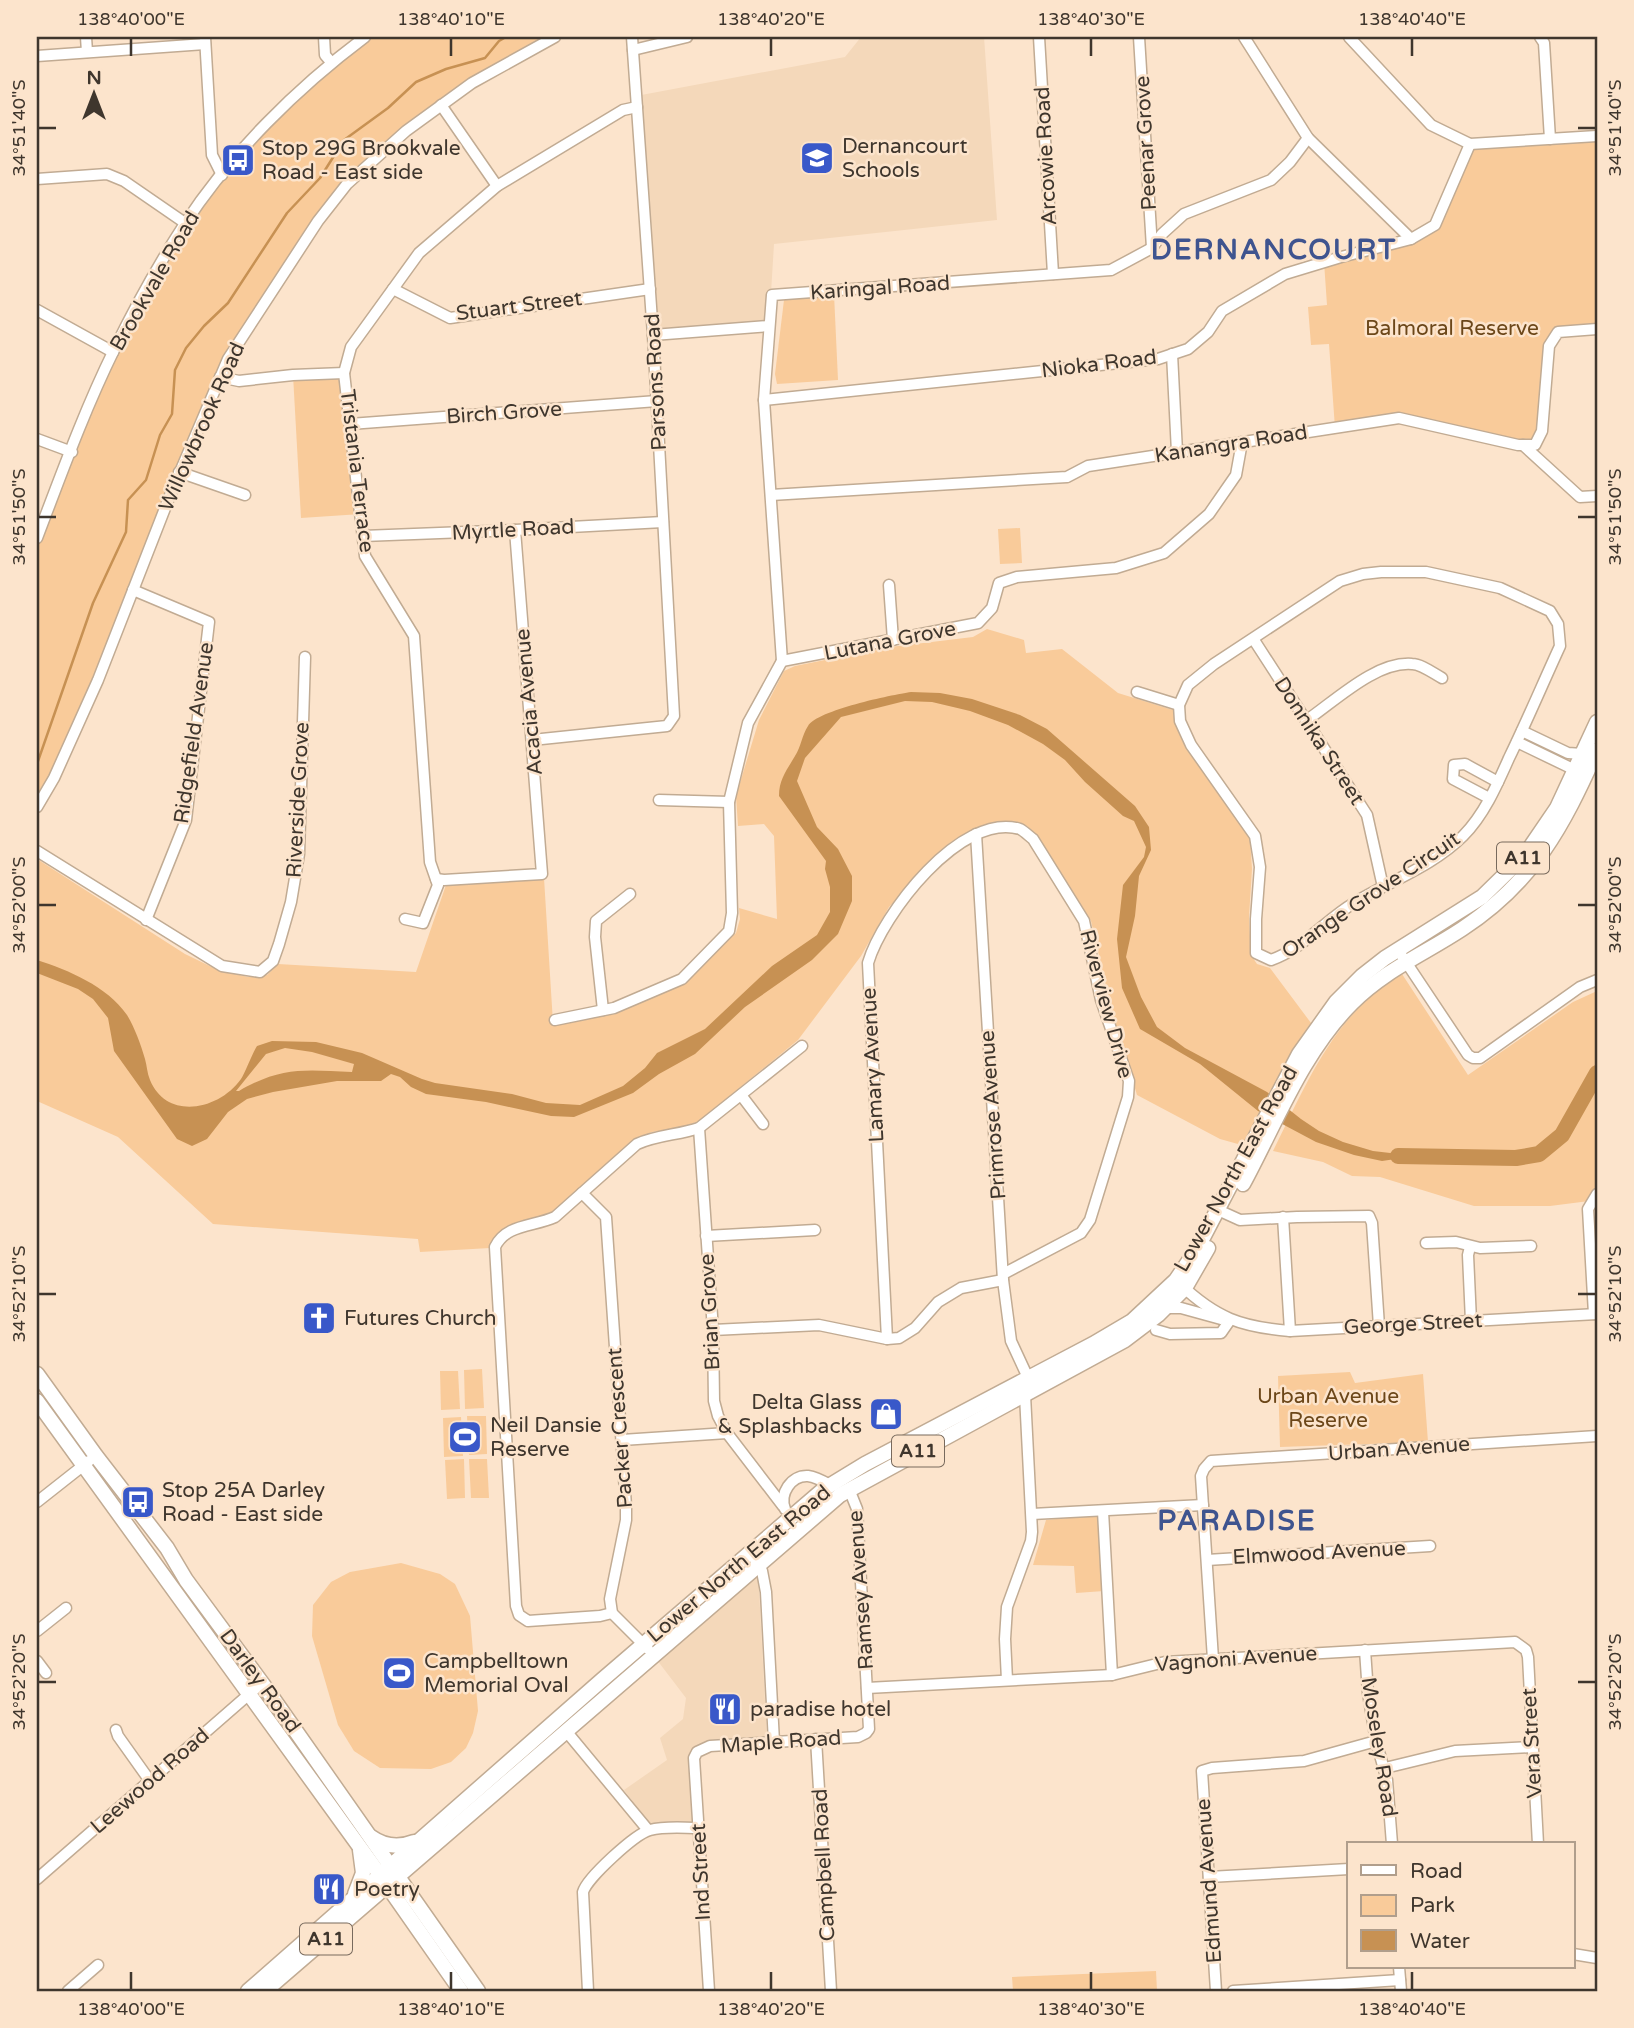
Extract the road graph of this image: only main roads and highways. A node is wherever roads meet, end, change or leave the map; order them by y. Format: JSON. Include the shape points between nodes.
{"nodes":[{"id":1,"x":1597,"y":722,"type":"edge"},
{"id":2,"x":1597,"y":750,"type":"edge"},
{"id":3,"x":1586,"y":760,"type":"junction"},
{"id":4,"x":1401,"y":956,"type":"junction"},
{"id":5,"x":1180,"y":1284,"type":"junction"},
{"id":6,"x":37,"y":1374,"type":"edge"},
{"id":7,"x":1027,"y":1387,"type":"junction"},
{"id":8,"x":37,"y":1401,"type":"edge"},
{"id":9,"x":830,"y":1485,"type":"junction"},
{"id":10,"x":824,"y":1508,"type":"junction"},
{"id":11,"x":649,"y":1650,"type":"junction"},
{"id":12,"x":365,"y":1831,"type":"junction"},
{"id":13,"x":422,"y":1837,"type":"junction"},
{"id":14,"x":359,"y":1846,"type":"junction"},
{"id":15,"x":424,"y":1855,"type":"junction"},
{"id":16,"x":389,"y":1876,"type":"junction"},
{"id":17,"x":416,"y":1902,"type":"junction"},
{"id":18,"x":357,"y":1903,"type":"junction"},
{"id":19,"x":409,"y":1917,"type":"junction"},
{"id":20,"x":466,"y":1989,"type":"edge"},
{"id":21,"x":248,"y":1991,"type":"edge"},
{"id":22,"x":265,"y":1991,"type":"edge"}],
"edges":[{"from":1,"to":3,"type":"main road","name":"Lower North East Road","number":"A11"},
{"from":2,"to":3,"type":"main road","name":"Lower North East Road","number":"A11"},
{"from":3,"to":4,"type":"main road","name":"Lower North East Road","number":"A11","via":[[1575,770],[1549,822],[1507,875]]},
{"from":3,"to":4,"type":"main road","name":"Lower North East Road","number":"A11","via":[[1557,832],[1513,888],[1471,923]]},
{"from":4,"to":5,"type":"main road","name":"Lower North East Road","number":"A11","via":[[1362,976],[1305,1044],[1266,1131]]},
{"from":5,"to":7,"type":"main road","name":"Lower North East Road","number":"A11","via":[[1125,1326]]},
{"from":5,"to":7,"type":"main road","name":"Lower North East Road","number":"A11","via":[[1165,1308],[1125,1340]]},
{"from":6,"to":12,"type":"main road","name":"Darley Road","via":[[167,1548]]},
{"from":7,"to":9,"type":"main road","name":"Lower North East Road","number":"A11"},
{"from":7,"to":10,"type":"main road","name":"Lower North East Road","number":"A11","via":[[849,1489]]},
{"from":8,"to":14,"type":"main road","name":"Darley Road"},
{"from":9,"to":10,"type":"main road"},
{"from":9,"to":11,"type":"main road","name":"Lower North East Road","number":"A11","via":[[787,1511]]},
{"from":10,"to":11,"type":"main road","name":"Lower North East Road","number":"A11"},
{"from":11,"to":13,"type":"main road","name":"Lower North East Road","number":"A11"},
{"from":11,"to":15,"type":"main road","name":"Lower North East Road","number":"A11","via":[[566,1731]]},
{"from":12,"to":13,"type":"main road","via":[[392,1846]]},
{"from":12,"to":16,"type":"main road","name":"Darley Road"},
{"from":13,"to":16,"type":"main road","name":"Lower North East Road","number":"A11"},
{"from":14,"to":16,"type":"main road","name":"Darley Road"},
{"from":14,"to":18,"type":"main road","via":[[363,1873]]},
{"from":15,"to":16,"type":"main road","name":"Lower North East Road","number":"A11"},
{"from":15,"to":17,"type":"main road","via":[[414,1873]]},
{"from":16,"to":17,"type":"main road","name":"Darley Road"},
{"from":16,"to":18,"type":"main road","name":"Lower North East Road","number":"A11"},
{"from":16,"to":19,"type":"main road","name":"Darley Road"},
{"from":17,"to":20,"type":"main road","name":"Darley Road"},
{"from":18,"to":19,"type":"main road","via":[[389,1905]]},
{"from":18,"to":21,"type":"main road","name":"Lower North East Road","number":"A11"},
{"from":18,"to":22,"type":"main road","name":"Lower North East Road","number":"A11"},
{"from":19,"to":20,"type":"main road","name":"Darley Road"}]}
